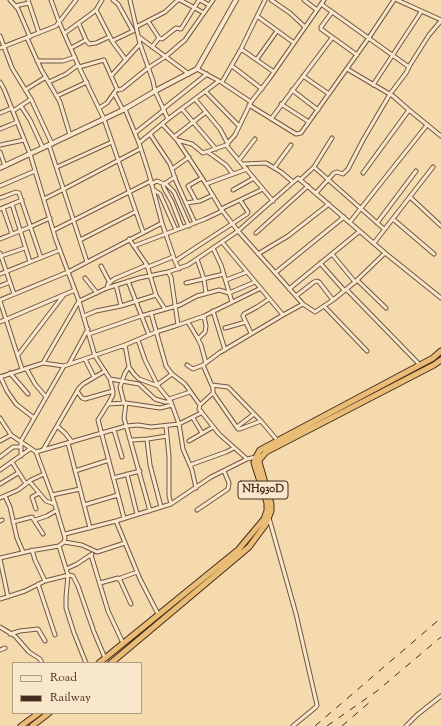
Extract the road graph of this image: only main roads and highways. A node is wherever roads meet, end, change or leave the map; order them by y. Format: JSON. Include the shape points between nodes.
{"nodes":[{"id":1,"x":441,"y":351,"type":"edge"},
{"id":2,"x":441,"y":360,"type":"edge"},
{"id":3,"x":258,"y":458,"type":"junction"},
{"id":4,"x":100,"y":662,"type":"edge"},
{"id":5,"x":111,"y":662,"type":"edge"},
{"id":6,"x":38,"y":714,"type":"edge"},
{"id":7,"x":48,"y":714,"type":"edge"},
{"id":8,"x":21,"y":726,"type":"edge"},
{"id":9,"x":32,"y":726,"type":"edge"}],
"edges":[{"from":1,"to":3,"type":"highway","via":[[420,365],[263,447]]},
{"from":2,"to":3,"type":"highway","via":[[271,448]]},
{"from":3,"to":4,"type":"highway","number":"NH930D","via":[[254,466],[266,503],[264,519],[238,550]]},
{"from":3,"to":5,"type":"highway","number":"NH930D","via":[[271,511],[266,524],[249,547]]},
{"from":6,"to":8,"type":"highway"},
{"from":7,"to":9,"type":"highway"}]}
